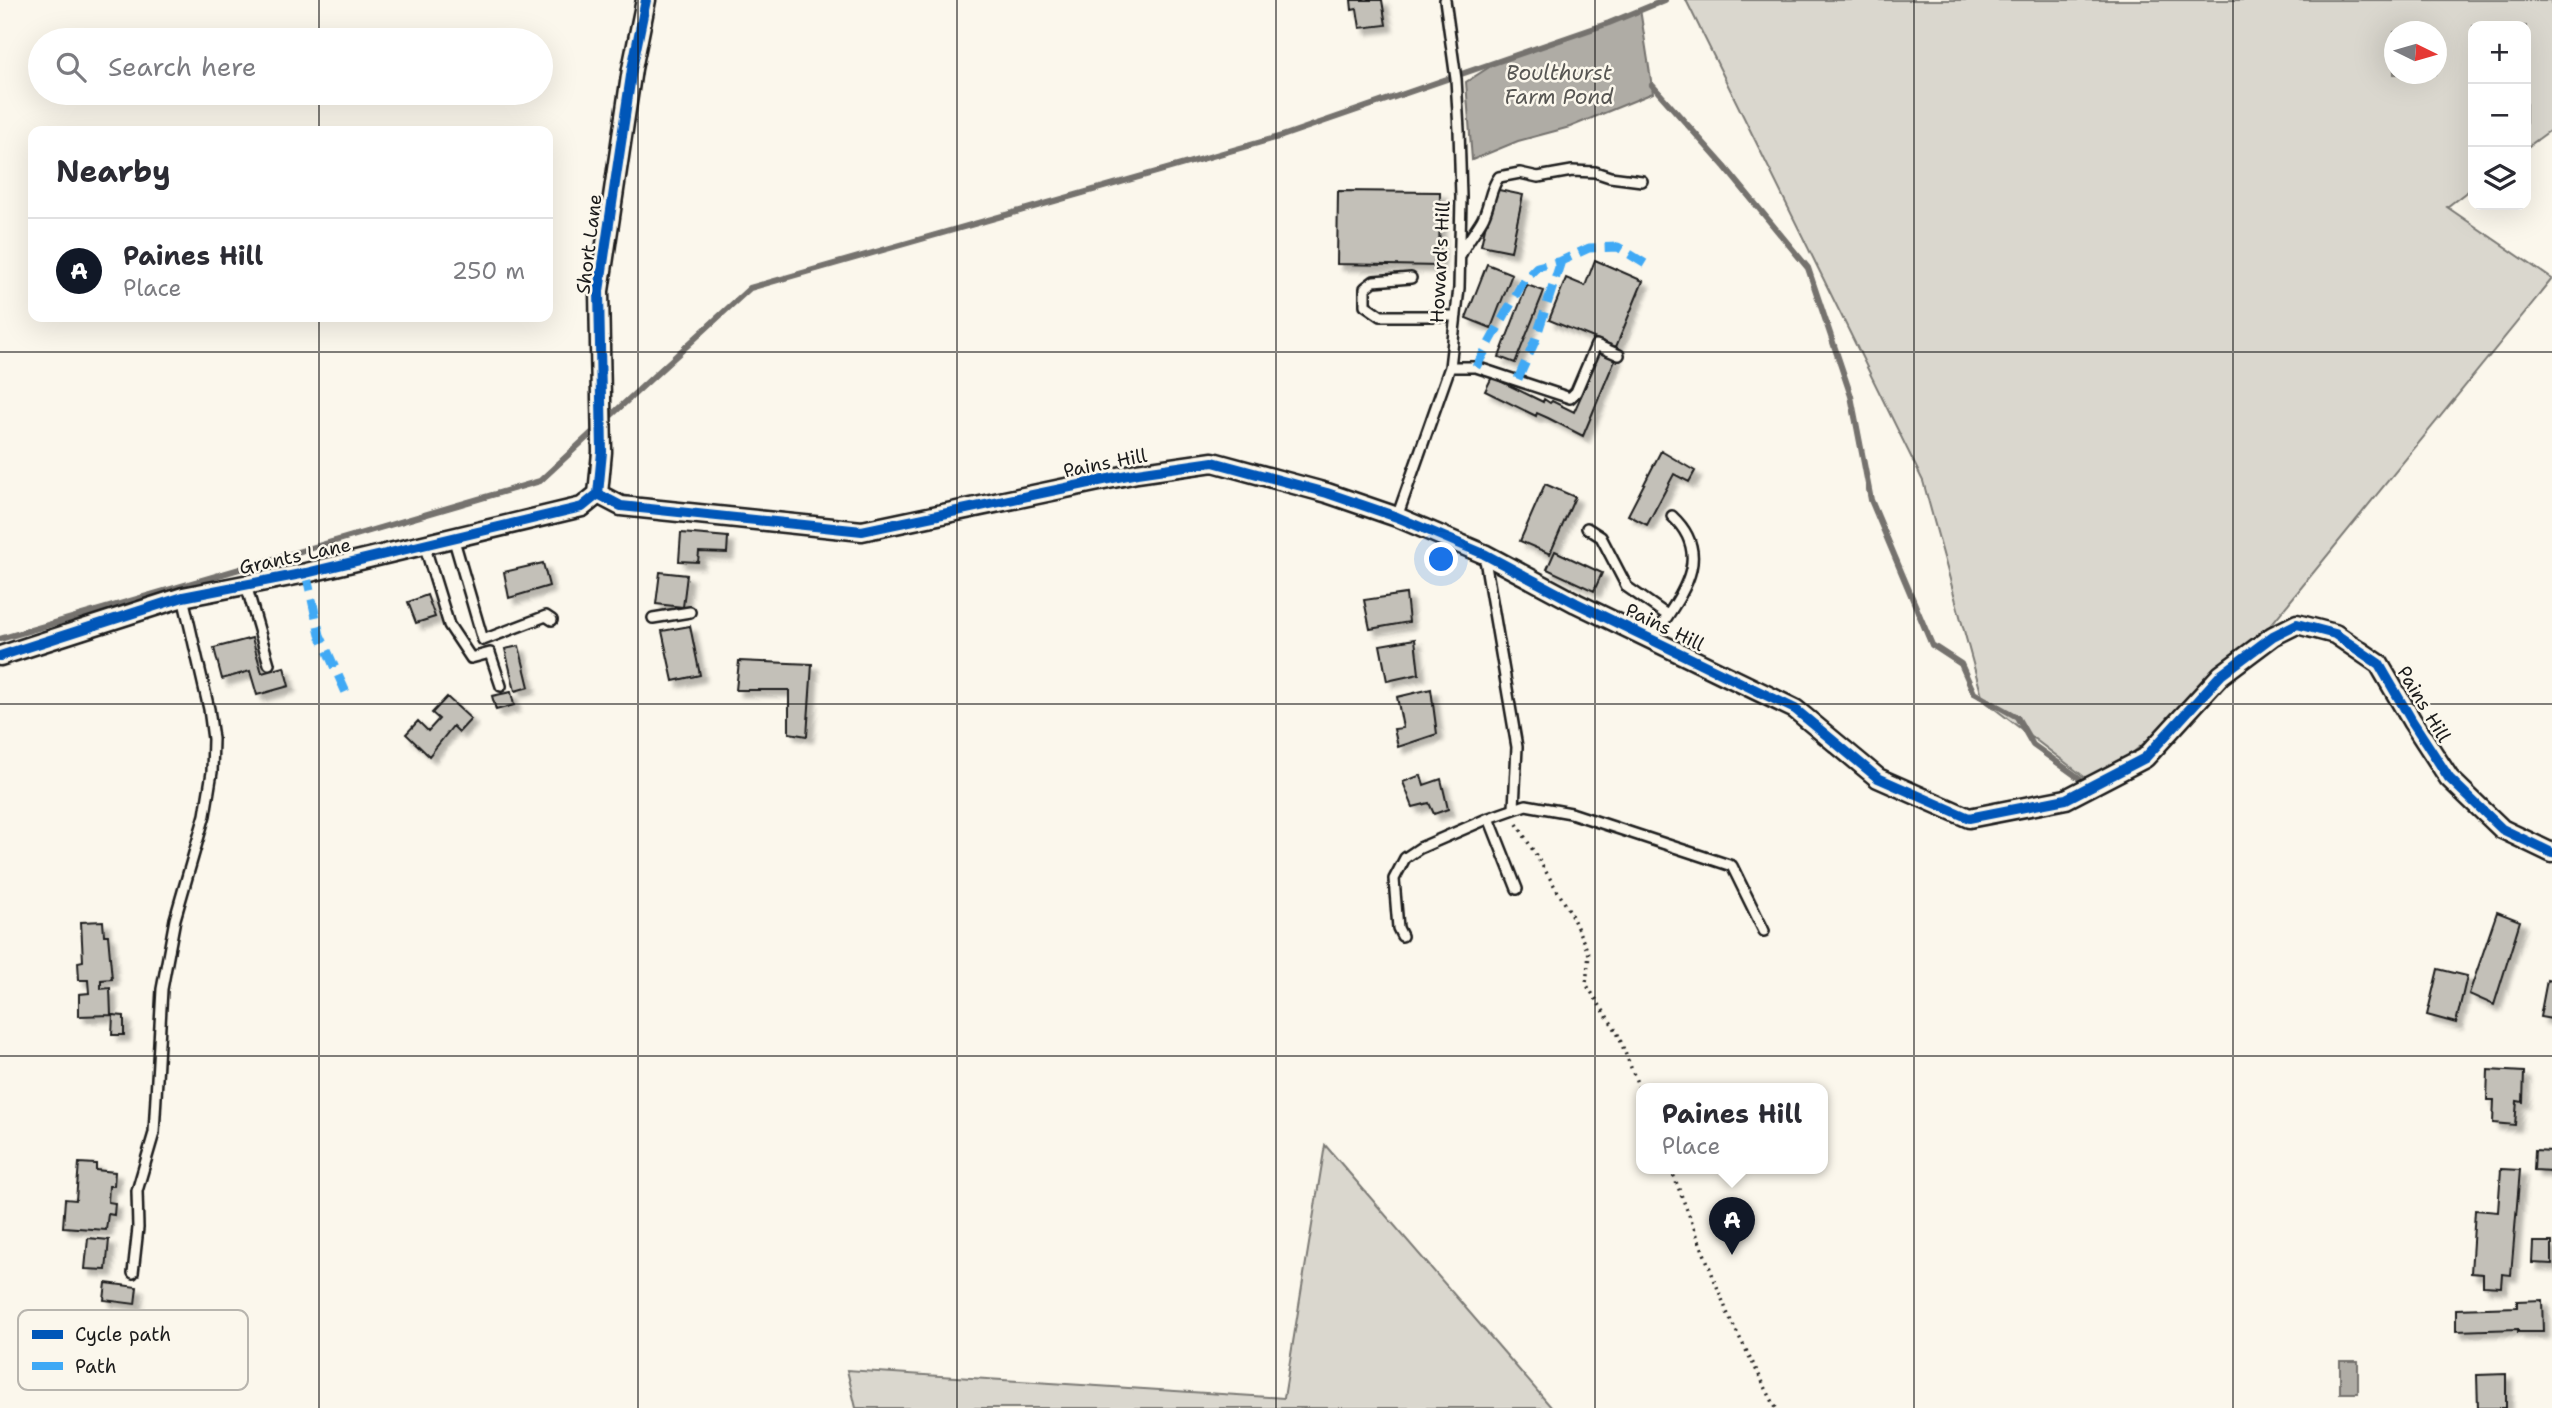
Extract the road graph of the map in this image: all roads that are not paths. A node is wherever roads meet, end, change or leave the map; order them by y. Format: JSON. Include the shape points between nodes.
{"nodes":[{"id":1,"x":646,"y":0,"type":"edge"},
{"id":2,"x":1444,"y":0,"type":"edge"},
{"id":3,"x":1642,"y":181,"type":"dead end"},
{"id":4,"x":1460,"y":259,"type":"junction"},
{"id":5,"x":1411,"y":278,"type":"dead end"},
{"id":6,"x":1456,"y":316,"type":"junction"},
{"id":7,"x":1619,"y":355,"type":"dead end"},
{"id":8,"x":1450,"y":367,"type":"junction"},
{"id":9,"x":598,"y":495,"type":"junction"},
{"id":10,"x":1672,"y":516,"type":"dead end"},
{"id":11,"x":1397,"y":517,"type":"junction"},
{"id":12,"x":1587,"y":528,"type":"dead end"},
{"id":13,"x":453,"y":537,"type":"junction"},
{"id":14,"x":424,"y":544,"type":"junction"},
{"id":15,"x":1484,"y":554,"type":"junction"},
{"id":16,"x":246,"y":585,"type":"junction"},
{"id":17,"x":183,"y":597,"type":"junction"},
{"id":18,"x":690,"y":612,"type":"dead end"},
{"id":19,"x":1667,"y":615,"type":"junction"},
{"id":20,"x":653,"y":618,"type":"dead end"},
{"id":21,"x":552,"y":620,"type":"dead end"},
{"id":22,"x":1652,"y":640,"type":"junction"},
{"id":23,"x":0,"y":656,"type":"edge"},
{"id":24,"x":269,"y":664,"type":"dead end"},
{"id":25,"x":501,"y":686,"type":"dead end"},
{"id":26,"x":1514,"y":808,"type":"junction"},
{"id":27,"x":1489,"y":818,"type":"junction"},
{"id":28,"x":2552,"y":853,"type":"edge"},
{"id":29,"x":1517,"y":889,"type":"dead end"},
{"id":30,"x":1764,"y":931,"type":"dead end"},
{"id":31,"x":1402,"y":936,"type":"dead end"},
{"id":32,"x":133,"y":1273,"type":"dead end"}],
"edges":[{"from":1,"to":9,"type":"street","name":"Short Lane","via":[[599,291],[602,452]]},
{"from":2,"to":4,"type":"lane","name":"Howard's Hill","via":[[1456,79]]},
{"from":3,"to":4,"type":"lane","via":[[1572,171],[1499,177]]},
{"from":4,"to":6,"type":"lane","name":"Howard's Hill"},
{"from":5,"to":6,"type":"lane","via":[[1374,281],[1365,288],[1365,304],[1381,316]]},
{"from":6,"to":8,"type":"lane","name":"Howard's Hill"},
{"from":7,"to":8,"type":"lane","via":[[1596,345],[1570,398],[1476,367]]},
{"from":8,"to":11,"type":"lane","name":"Howard's Hill"},
{"from":9,"to":11,"type":"street","name":"Pains Hill","via":[[633,508],[862,531],[1138,473],[1213,462]]},
{"from":9,"to":13,"type":"street","name":"Grants Lane","via":[[582,507]]},
{"from":10,"to":19,"type":"lane","via":[[1688,537],[1694,559],[1685,586]]},
{"from":11,"to":15,"type":"street","name":"Pains Hill"},
{"from":12,"to":19,"type":"lane","via":[[1601,537],[1627,587]]},
{"from":13,"to":14,"type":"street","name":"Grants Lane"},
{"from":13,"to":21,"type":"lane","via":[[483,639],[546,616]]},
{"from":14,"to":16,"type":"street","name":"Grants Lane"},
{"from":14,"to":25,"type":"lane","via":[[449,625],[471,658],[490,653]]},
{"from":15,"to":22,"type":"street","name":"Pains Hill"},
{"from":15,"to":26,"type":"lane","via":[[1517,747]]},
{"from":16,"to":17,"type":"street","name":"Grants Lane"},
{"from":16,"to":24,"type":"lane"},
{"from":17,"to":23,"type":"street","name":"Grants Lane"},
{"from":17,"to":32,"type":"lane","via":[[209,709],[212,772],[162,989],[154,1133],[137,1191]]},
{"from":18,"to":20,"type":"lane"},
{"from":19,"to":22,"type":"lane"},
{"from":22,"to":28,"type":"street","name":"Pains Hill","via":[[1795,709],[1878,778],[1969,818],[2066,799],[2145,758],[2221,675],[2297,624],[2335,634],[2379,664],[2449,778],[2502,829]]},
{"from":26,"to":27,"type":"lane"},
{"from":26,"to":30,"type":"lane","via":[[1526,805],[1571,813],[1732,866]]},
{"from":27,"to":29,"type":"lane"},
{"from":27,"to":31,"type":"lane","via":[[1405,858],[1394,879]]}]}
